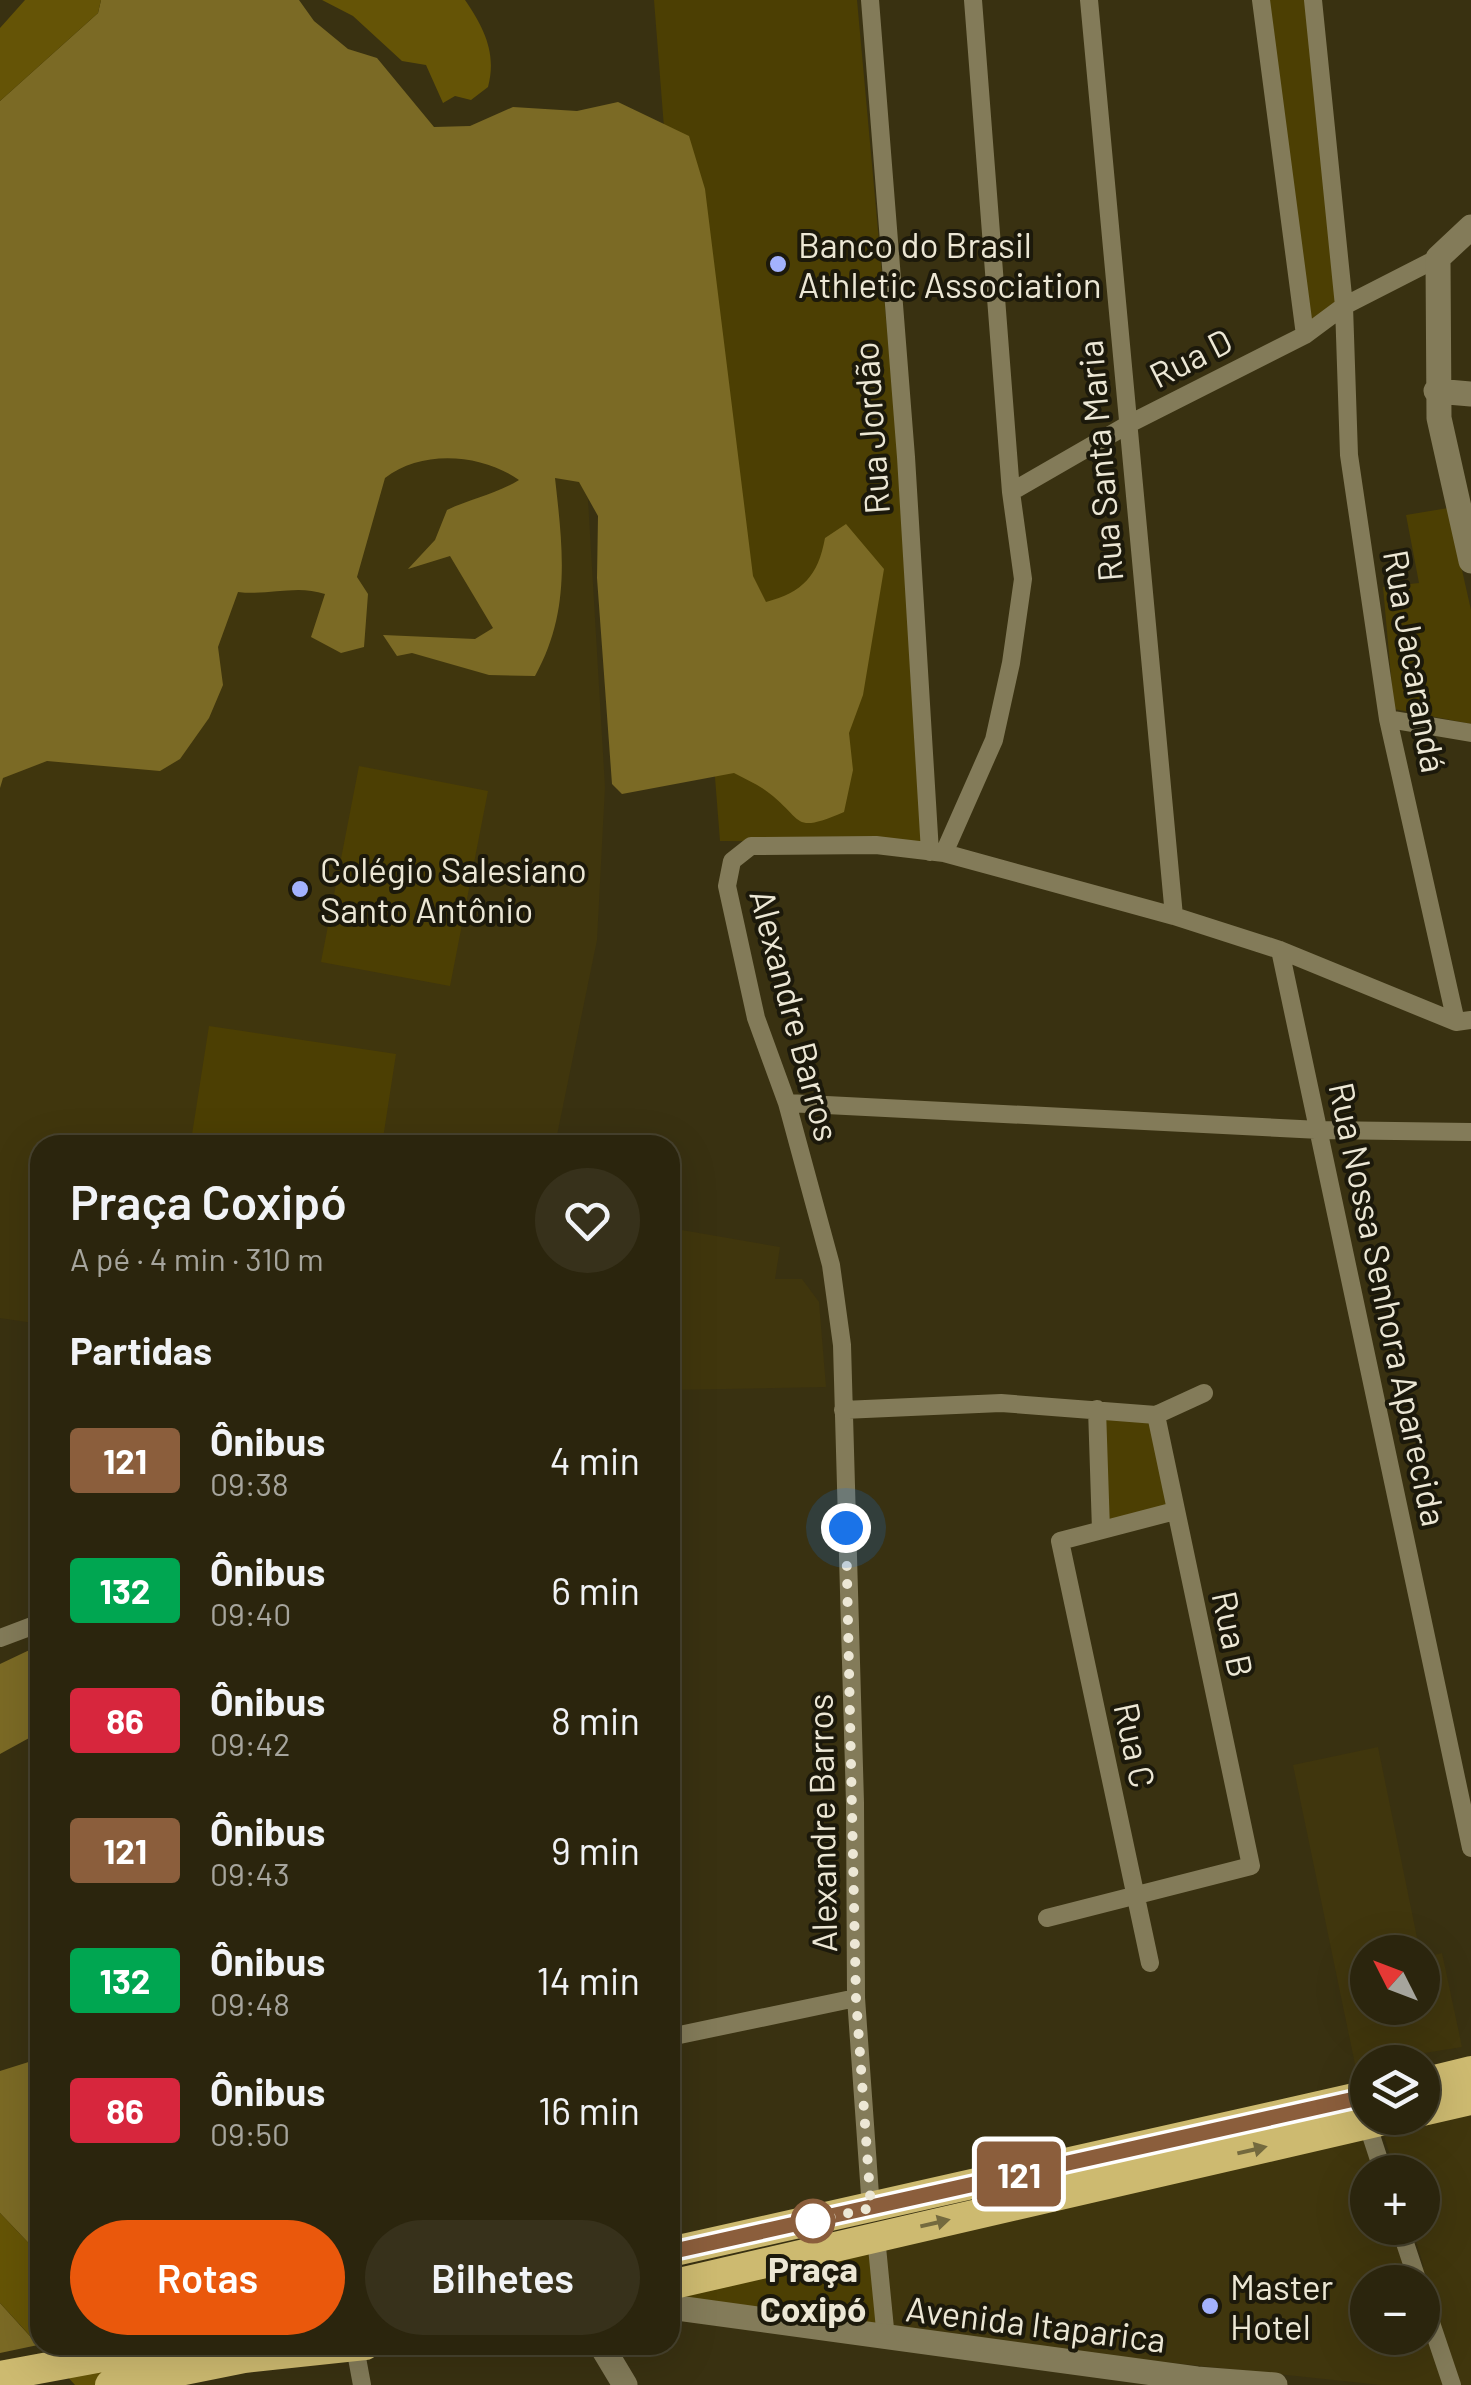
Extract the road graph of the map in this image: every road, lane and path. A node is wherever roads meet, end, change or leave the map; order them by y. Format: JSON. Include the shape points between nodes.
{"nodes":[{"id":1,"x":870,"y":0,"type":"edge"},
{"id":2,"x":973,"y":0,"type":"edge"},
{"id":3,"x":1089,"y":0,"type":"edge"},
{"id":4,"x":1261,"y":0,"type":"edge"},
{"id":5,"x":1313,"y":0,"type":"edge"},
{"id":6,"x":1471,"y":227,"type":"edge"},
{"id":7,"x":1438,"y":258,"type":"junction"},
{"id":8,"x":1344,"y":306,"type":"junction"},
{"id":9,"x":1305,"y":335,"type":"junction"},
{"id":10,"x":1436,"y":390,"type":"junction"},
{"id":11,"x":1471,"y":394,"type":"edge"},
{"id":12,"x":1128,"y":424,"type":"junction"},
{"id":13,"x":1011,"y":492,"type":"junction"},
{"id":14,"x":1471,"y":559,"type":"edge"},
{"id":15,"x":1388,"y":719,"type":"junction"},
{"id":16,"x":1471,"y":733,"type":"edge"},
{"id":17,"x":937,"y":853,"type":"junction"},
{"id":18,"x":1174,"y":916,"type":"junction"},
{"id":19,"x":1280,"y":950,"type":"junction"},
{"id":20,"x":1464,"y":1021,"type":"edge"},
{"id":21,"x":787,"y":1103,"type":"junction"},
{"id":22,"x":1320,"y":1130,"type":"junction"},
{"id":23,"x":1471,"y":1132,"type":"edge"},
{"id":24,"x":1204,"y":1393,"type":"dead end"},
{"id":25,"x":1097,"y":1409,"type":"junction"},
{"id":26,"x":843,"y":1410,"type":"junction"},
{"id":27,"x":1156,"y":1415,"type":"junction"},
{"id":28,"x":1174,"y":1510,"type":"junction"},
{"id":29,"x":1101,"y":1530,"type":"junction"},
{"id":30,"x":30,"y":1626,"type":"edge"},
{"id":31,"x":0,"y":1638,"type":"edge"},
{"id":32,"x":1471,"y":1848,"type":"edge"},
{"id":33,"x":1135,"y":1894,"type":"junction"},
{"id":34,"x":1047,"y":1918,"type":"dead end"},
{"id":35,"x":1150,"y":1963,"type":"dead end"},
{"id":36,"x":856,"y":1998,"type":"junction"},
{"id":37,"x":680,"y":2035,"type":"edge"},
{"id":38,"x":1471,"y":2071,"type":"edge"},
{"id":39,"x":1440,"y":2079,"type":"edge"},
{"id":40,"x":1471,"y":2100,"type":"edge"},
{"id":41,"x":1440,"y":2107,"type":"edge"},
{"id":42,"x":1350,"y":2118,"type":"edge"},
{"id":43,"x":874,"y":2222,"type":"junction"},
{"id":44,"x":680,"y":2251,"type":"edge"},
{"id":45,"x":680,"y":2281,"type":"edge"},
{"id":46,"x":680,"y":2309,"type":"edge"},
{"id":47,"x":886,"y":2339,"type":"junction"},
{"id":48,"x":1440,"y":2349,"type":"edge"},
{"id":49,"x":113,"y":2355,"type":"edge"},
{"id":50,"x":273,"y":2355,"type":"edge"},
{"id":51,"x":360,"y":2355,"type":"edge"},
{"id":52,"x":608,"y":2355,"type":"edge"},
{"id":53,"x":0,"y":2376,"type":"edge"},
{"id":54,"x":110,"y":2385,"type":"edge"},
{"id":55,"x":362,"y":2385,"type":"edge"},
{"id":56,"x":626,"y":2385,"type":"edge"},
{"id":57,"x":1274,"y":2385,"type":"edge"},
{"id":58,"x":1452,"y":2385,"type":"edge"}],
"edges":[{"from":1,"to":17,"type":"street","name":"Rua Jordão"},
{"from":2,"to":13,"type":"street"},
{"from":3,"to":12,"type":"street","name":"Rua Santa Maria"},
{"from":4,"to":9,"type":"street"},
{"from":5,"to":8,"type":"street","name":"Rua Jacarandá"},
{"from":6,"to":7,"type":"street"},
{"from":7,"to":8,"type":"street","name":"Rua D"},
{"from":7,"to":10,"type":"street"},
{"from":8,"to":9,"type":"street","name":"Rua D"},
{"from":8,"to":15,"type":"street","name":"Rua Jacarandá","via":[[1349,456]]},
{"from":9,"to":12,"type":"street","name":"Rua D"},
{"from":10,"to":11,"type":"street"},
{"from":10,"to":14,"type":"street"},
{"from":12,"to":13,"type":"street","name":"Rua D"},
{"from":12,"to":18,"type":"street","name":"Rua Santa Maria"},
{"from":13,"to":17,"type":"street","via":[[1023,578],[1011,663],[994,740]]},
{"from":15,"to":16,"type":"street"},
{"from":15,"to":20,"type":"street","name":"Rua Jacarandá"},
{"from":17,"to":18,"type":"street","name":"Alexandre Barros"},
{"from":17,"to":21,"type":"street","name":"Alexandre Barros","via":[[876,845],[750,846],[732,861],[727,886],[756,1018]]},
{"from":18,"to":19,"type":"street","name":"Alexandre Barros"},
{"from":19,"to":20,"type":"street","name":"Alexandre Barros"},
{"from":19,"to":22,"type":"street","name":"Rua Nossa Senhora Aparecida"},
{"from":21,"to":22,"type":"street"},
{"from":21,"to":26,"type":"street","name":"Alexandre Barros","via":[[838,1305]]},
{"from":22,"to":23,"type":"street"},
{"from":22,"to":32,"type":"street","name":"Rua Nossa Senhora Aparecida"},
{"from":24,"to":27,"type":"street"},
{"from":25,"to":26,"type":"street","via":[[1001,1403]]},
{"from":25,"to":27,"type":"street"},
{"from":25,"to":29,"type":"street"},
{"from":26,"to":36,"type":"street","name":"Alexandre Barros"},
{"from":27,"to":28,"type":"street","name":"Rua B"},
{"from":28,"to":29,"type":"street"},
{"from":28,"to":33,"type":"street","name":"Rua B","via":[[1251,1866]]},
{"from":29,"to":33,"type":"street","name":"Rua C","via":[[1060,1540]]},
{"from":30,"to":31,"type":"street"},
{"from":33,"to":34,"type":"street"},
{"from":33,"to":35,"type":"street","name":"Rua C"},
{"from":36,"to":37,"type":"street"},
{"from":36,"to":43,"type":"street","name":"Alexandre Barros"},
{"from":38,"to":39,"type":"highway"},
{"from":40,"to":41,"type":"highway"},
{"from":42,"to":43,"type":"highway"},
{"from":43,"to":44,"type":"highway"},
{"from":43,"to":45,"type":"highway"},
{"from":43,"to":47,"type":"street","name":"Alexandre Barros"},
{"from":46,"to":47,"type":"street","name":"Avenida Itaparica"},
{"from":47,"to":57,"type":"street","name":"Avenida Itaparica"},
{"from":48,"to":58,"type":"street"},
{"from":49,"to":53,"type":"highway"},
{"from":50,"to":54,"type":"highway"},
{"from":51,"to":55,"type":"street"},
{"from":52,"to":56,"type":"street"}]}
